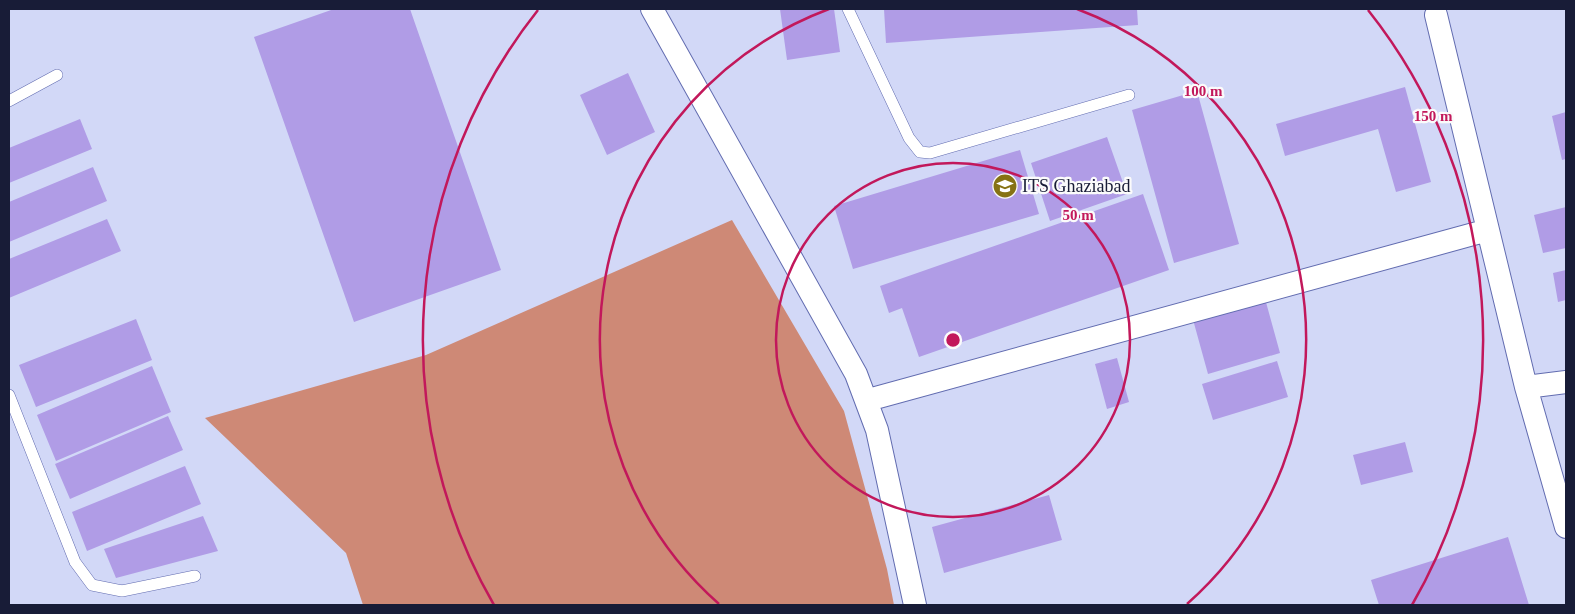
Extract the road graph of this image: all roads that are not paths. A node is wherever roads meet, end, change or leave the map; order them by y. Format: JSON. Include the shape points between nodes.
{"nodes":[{"id":1,"x":652,"y":9,"type":"edge"},
{"id":2,"x":848,"y":9,"type":"edge"},
{"id":3,"x":1436,"y":15,"type":"dead end"},
{"id":4,"x":58,"y":75,"type":"dead end"},
{"id":5,"x":1129,"y":95,"type":"dead end"},
{"id":6,"x":9,"y":102,"type":"edge"},
{"id":7,"x":1488,"y":230,"type":"junction"},
{"id":8,"x":1566,"y":382,"type":"edge"},
{"id":9,"x":1526,"y":387,"type":"junction"},
{"id":10,"x":9,"y":395,"type":"edge"},
{"id":11,"x":868,"y":400,"type":"junction"},
{"id":12,"x":1566,"y":527,"type":"edge"},
{"id":13,"x":195,"y":576,"type":"dead end"},
{"id":14,"x":915,"y":605,"type":"edge"}],
"edges":[{"from":1,"to":11,"type":"street"},
{"from":2,"to":5,"type":"lane","via":[[909,138],[920,152],[930,154]]},
{"from":3,"to":7,"type":"street"},
{"from":4,"to":6,"type":"lane"},
{"from":7,"to":9,"type":"street"},
{"from":7,"to":11,"type":"street"},
{"from":8,"to":9,"type":"street"},
{"from":9,"to":12,"type":"street"},
{"from":10,"to":13,"type":"lane","via":[[75,562],[92,585],[122,591]]},
{"from":11,"to":14,"type":"street"}]}
